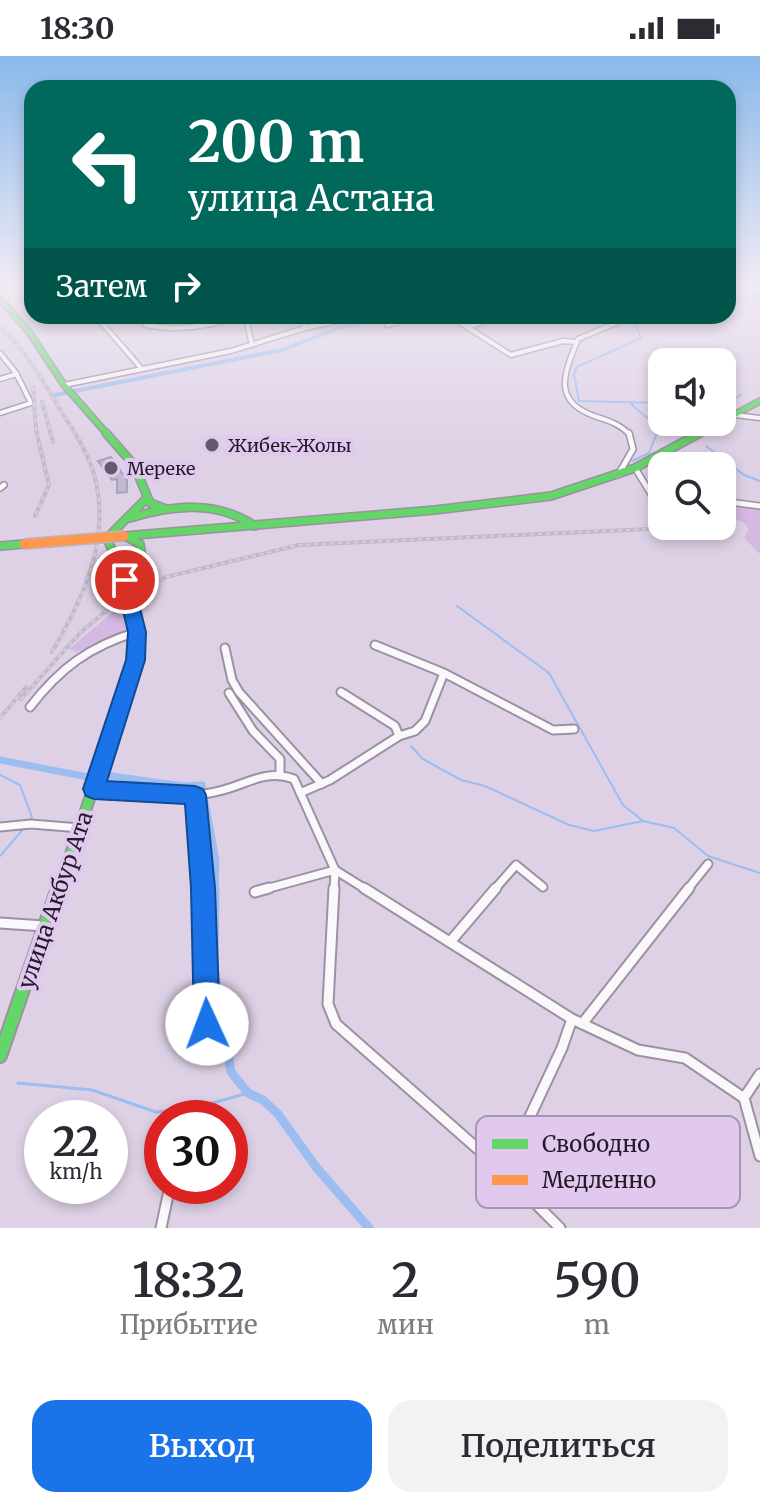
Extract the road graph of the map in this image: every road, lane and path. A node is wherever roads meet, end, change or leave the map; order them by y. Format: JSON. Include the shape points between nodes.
{"nodes":[{"id":1,"x":34,"y":340,"type":"edge"},
{"id":2,"x":117,"y":340,"type":"edge"},
{"id":3,"x":251,"y":340,"type":"edge"},
{"id":4,"x":269,"y":340,"type":"edge"},
{"id":5,"x":487,"y":340,"type":"edge"},
{"id":6,"x":580,"y":340,"type":"edge"},
{"id":7,"x":576,"y":342,"type":"junction"},
{"id":8,"x":252,"y":345,"type":"junction"},
{"id":9,"x":0,"y":353,"type":"edge"},
{"id":10,"x":141,"y":368,"type":"junction"},
{"id":11,"x":17,"y":374,"type":"junction"},
{"id":12,"x":0,"y":379,"type":"edge"},
{"id":13,"x":68,"y":390,"type":"junction"},
{"id":14,"x":760,"y":401,"type":"edge"},
{"id":15,"x":0,"y":413,"type":"edge"},
{"id":16,"x":736,"y":414,"type":"edge"},
{"id":17,"x":736,"y":415,"type":"edge"},
{"id":18,"x":760,"y":418,"type":"edge"},
{"id":19,"x":695,"y":436,"type":"edge"},
{"id":20,"x":635,"y":468,"type":"junction"},
{"id":21,"x":618,"y":475,"type":"junction"},
{"id":22,"x":648,"y":489,"type":"edge"},
{"id":23,"x":147,"y":498,"type":"junction"},
{"id":24,"x":736,"y":503,"type":"edge"},
{"id":25,"x":760,"y":506,"type":"edge"},
{"id":26,"x":166,"y":509,"type":"junction"},
{"id":27,"x":226,"y":510,"type":"junction"},
{"id":28,"x":128,"y":520,"type":"junction"},
{"id":29,"x":255,"y":526,"type":"junction"},
{"id":30,"x":228,"y":528,"type":"junction"},
{"id":31,"x":124,"y":536,"type":"junction"},
{"id":32,"x":0,"y":546,"type":"edge"},
{"id":33,"x":125,"y":580,"type":"junction"},
{"id":34,"x":137,"y":632,"type":"junction"},
{"id":35,"x":375,"y":645,"type":"dead end"},
{"id":36,"x":225,"y":648,"type":"dead end"},
{"id":37,"x":444,"y":673,"type":"junction"},
{"id":38,"x":341,"y":692,"type":"dead end"},
{"id":39,"x":229,"y":693,"type":"dead end"},
{"id":40,"x":30,"y":707,"type":"dead end"},
{"id":41,"x":574,"y":729,"type":"dead end"},
{"id":42,"x":399,"y":736,"type":"junction"},
{"id":43,"x":280,"y":772,"type":"junction"},
{"id":44,"x":322,"y":784,"type":"junction"},
{"id":45,"x":94,"y":789,"type":"junction"},
{"id":46,"x":300,"y":793,"type":"junction"},
{"id":47,"x":195,"y":795,"type":"junction"},
{"id":48,"x":0,"y":827,"type":"edge"},
{"id":49,"x":80,"y":828,"type":"junction"},
{"id":50,"x":708,"y":864,"type":"dead end"},
{"id":51,"x":335,"y":870,"type":"junction"},
{"id":52,"x":543,"y":887,"type":"dead end"},
{"id":53,"x":255,"y":892,"type":"dead end"},
{"id":54,"x":0,"y":923,"type":"edge"},
{"id":55,"x":45,"y":926,"type":"junction"},
{"id":56,"x":450,"y":942,"type":"junction"},
{"id":57,"x":577,"y":1022,"type":"junction"},
{"id":58,"x":208,"y":1052,"type":"dead end"},
{"id":59,"x":0,"y":1056,"type":"edge"},
{"id":60,"x":760,"y":1074,"type":"edge"},
{"id":61,"x":744,"y":1098,"type":"junction"},
{"id":62,"x":530,"y":1116,"type":"edge"},
{"id":63,"x":476,"y":1147,"type":"edge"},
{"id":64,"x":760,"y":1156,"type":"edge"},
{"id":65,"x":166,"y":1204,"type":"edge"},
{"id":66,"x":540,"y":1208,"type":"edge"},
{"id":67,"x":161,"y":1228,"type":"edge"},
{"id":68,"x":560,"y":1228,"type":"edge"}],
"edges":[{"from":1,"to":13,"type":"main road"},
{"from":2,"to":10,"type":"street"},
{"from":3,"to":8,"type":"street"},
{"from":4,"to":8,"type":"street"},
{"from":5,"to":7,"type":"street","via":[[511,355]]},
{"from":6,"to":7,"type":"street"},
{"from":7,"to":21,"type":"street","via":[[564,379],[564,399],[627,429],[634,445]]},
{"from":8,"to":10,"type":"street"},
{"from":9,"to":11,"type":"street"},
{"from":10,"to":13,"type":"street"},
{"from":11,"to":12,"type":"street"},
{"from":11,"to":15,"type":"street","via":[[31,404]]},
{"from":13,"to":23,"type":"main road","via":[[134,465]]},
{"from":14,"to":16,"type":"main road"},
{"from":17,"to":18,"type":"street"},
{"from":19,"to":20,"type":"main road"},
{"from":20,"to":21,"type":"main road"},
{"from":20,"to":22,"type":"street"},
{"from":21,"to":29,"type":"main road","via":[[527,501]]},
{"from":23,"to":26,"type":"main road"},
{"from":23,"to":28,"type":"main road"},
{"from":24,"to":25,"type":"street"},
{"from":26,"to":27,"type":"main road"},
{"from":26,"to":28,"type":"main road"},
{"from":27,"to":29,"type":"main road","via":[[242,514]]},
{"from":27,"to":30,"type":"main road","via":[[233,518]]},
{"from":28,"to":33,"type":"main road","name":"улица Акбур Ата","via":[[110,535],[109,543]]},
{"from":29,"to":30,"type":"main road"},
{"from":30,"to":31,"type":"main road"},
{"from":31,"to":32,"type":"main road","bridge":true},
{"from":31,"to":33,"type":"main road","via":[[140,544],[142,560],[136,576]]},
{"from":33,"to":34,"type":"main road","name":"улица Акбур Ата"},
{"from":34,"to":40,"type":"street","via":[[64,664]]},
{"from":34,"to":45,"type":"main road","name":"улица Акбур Ата","via":[[132,676]]},
{"from":35,"to":37,"type":"street"},
{"from":36,"to":44,"type":"street","via":[[239,692]]},
{"from":37,"to":41,"type":"street","via":[[553,730]]},
{"from":37,"to":42,"type":"street","via":[[425,721]]},
{"from":38,"to":42,"type":"street","via":[[395,726]]},
{"from":39,"to":43,"type":"street","via":[[253,731],[280,759]]},
{"from":42,"to":44,"type":"street"},
{"from":43,"to":46,"type":"street","via":[[294,779]]},
{"from":43,"to":47,"type":"street"},
{"from":44,"to":46,"type":"street"},
{"from":45,"to":47,"type":"street"},
{"from":45,"to":49,"type":"main road","name":"улица Акбур Ата"},
{"from":46,"to":51,"type":"street"},
{"from":47,"to":58,"type":"street"},
{"from":48,"to":49,"type":"street"},
{"from":49,"to":55,"type":"main road","name":"улица Акбур Ата"},
{"from":50,"to":57,"type":"street"},
{"from":51,"to":53,"type":"street"},
{"from":51,"to":56,"type":"street"},
{"from":51,"to":63,"type":"street","via":[[328,1004],[336,1024]]},
{"from":52,"to":56,"type":"street","via":[[516,865]]},
{"from":54,"to":55,"type":"street"},
{"from":55,"to":59,"type":"main road","name":"улица Акбур Ата"},
{"from":56,"to":57,"type":"street"},
{"from":57,"to":61,"type":"street","via":[[638,1050],[685,1058]]},
{"from":57,"to":62,"type":"street"},
{"from":60,"to":61,"type":"street"},
{"from":61,"to":64,"type":"street"},
{"from":65,"to":67,"type":"street"},
{"from":66,"to":68,"type":"street"}]}
